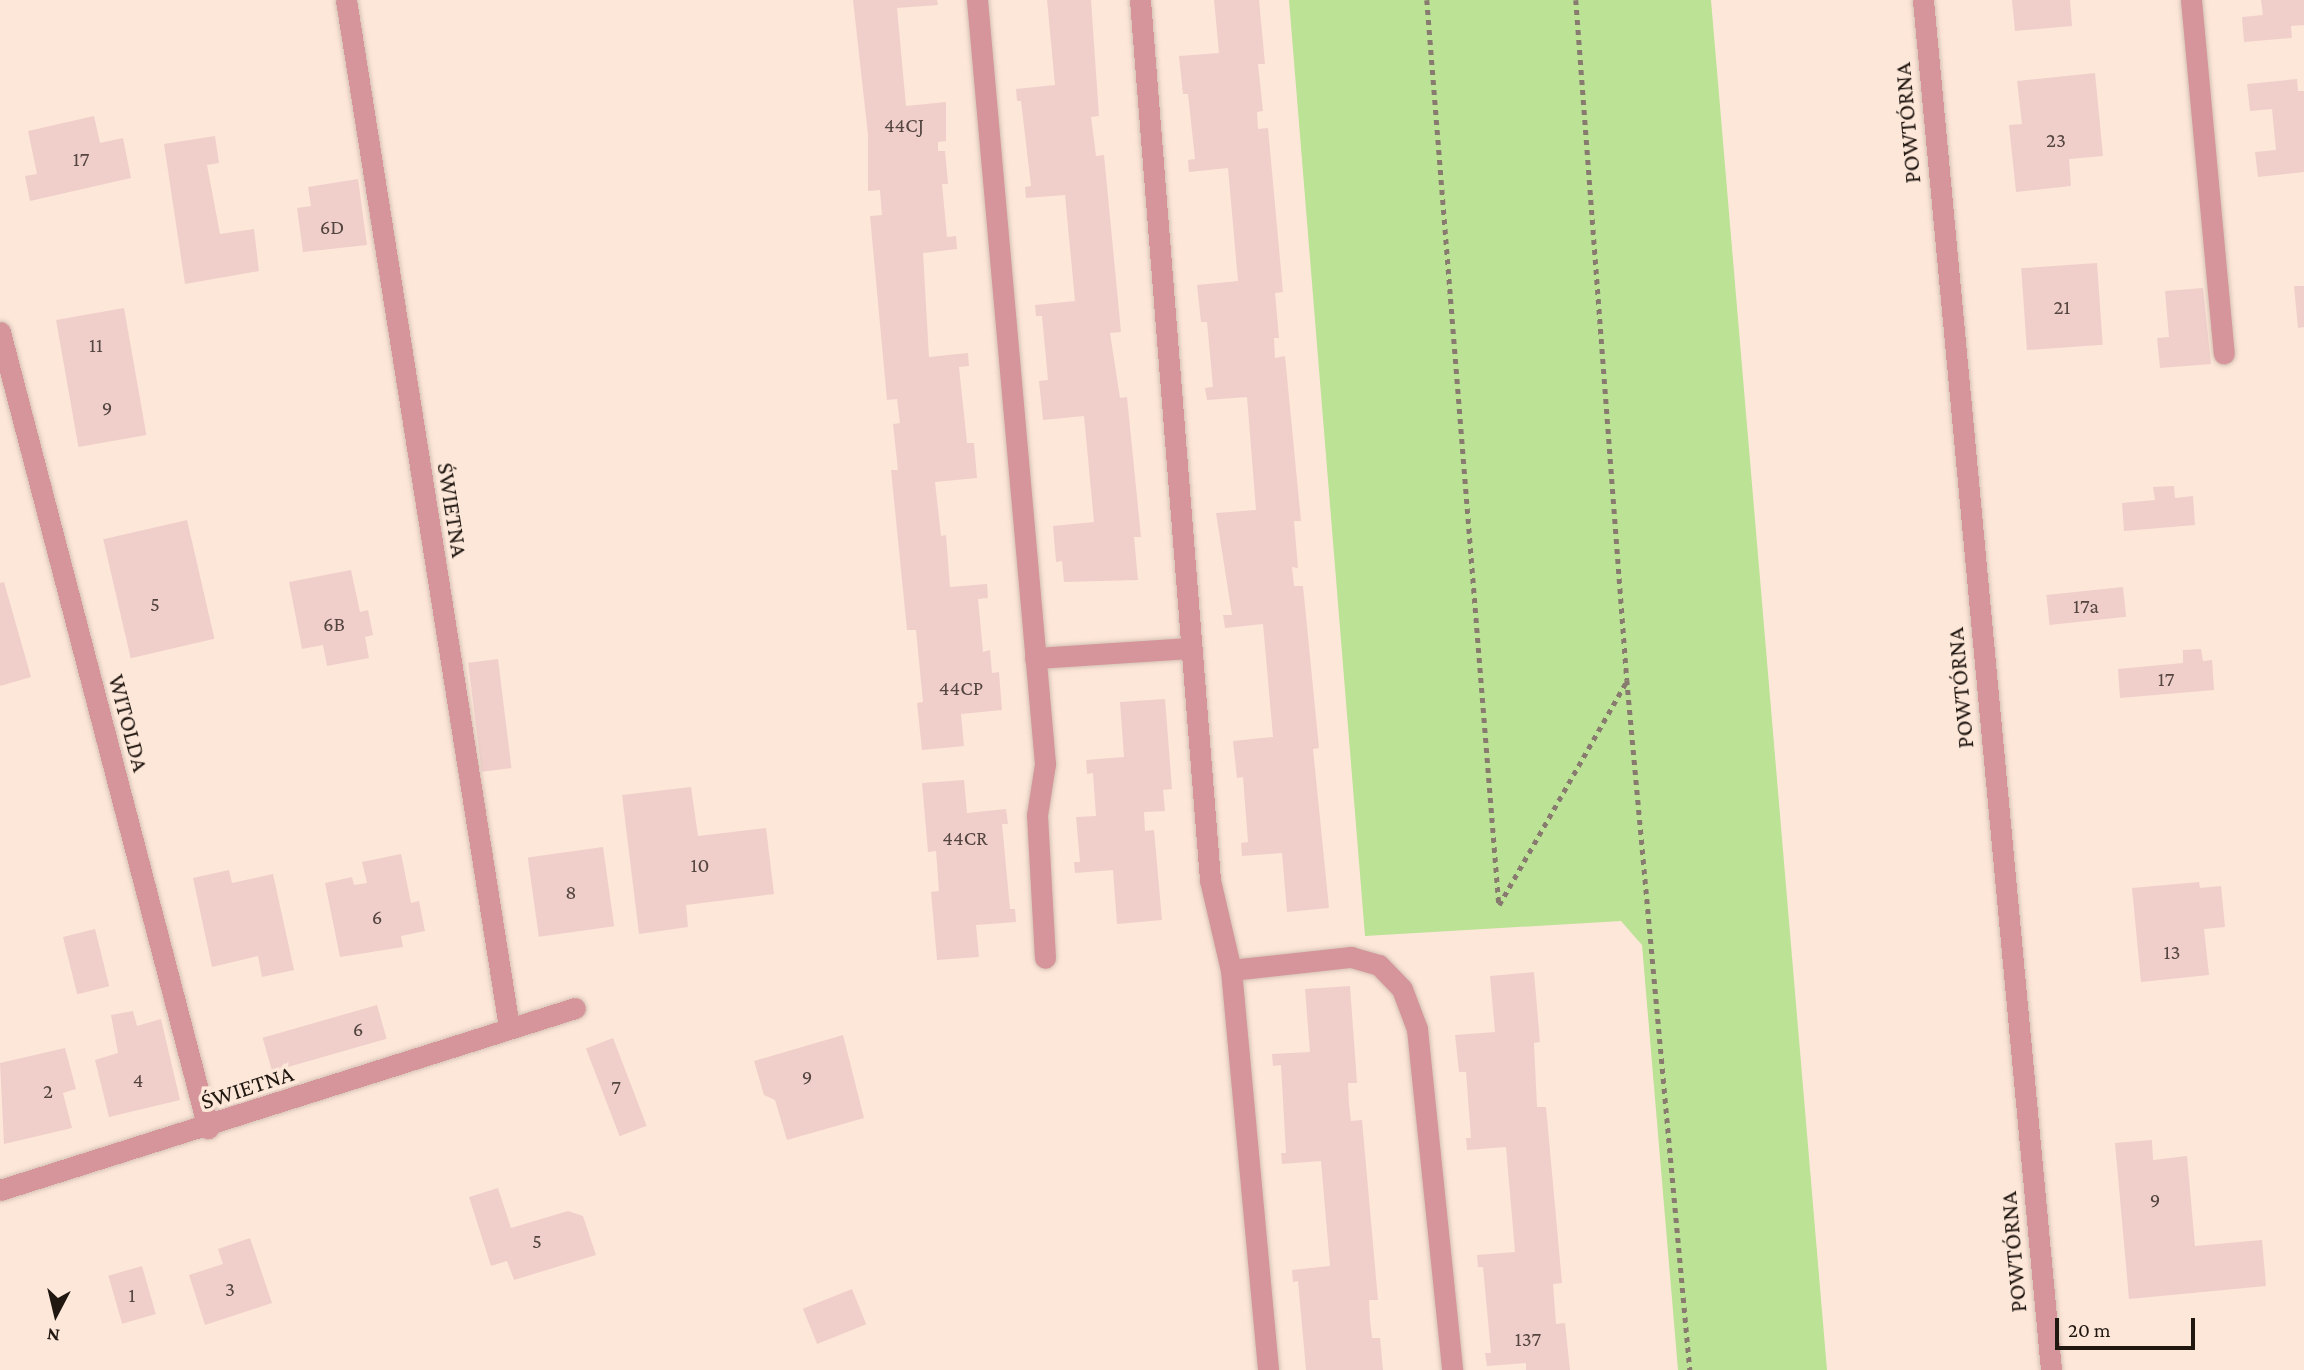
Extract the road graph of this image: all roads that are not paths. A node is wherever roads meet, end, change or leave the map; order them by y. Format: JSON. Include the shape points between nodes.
{"nodes":[{"id":1,"x":346,"y":0,"type":"edge"},
{"id":2,"x":977,"y":0,"type":"edge"},
{"id":3,"x":1140,"y":0,"type":"edge"},
{"id":4,"x":1923,"y":0,"type":"edge"},
{"id":5,"x":2191,"y":0,"type":"edge"},
{"id":6,"x":0,"y":332,"type":"edge"},
{"id":7,"x":2224,"y":353,"type":"dead end"},
{"id":8,"x":1191,"y":648,"type":"junction"},
{"id":9,"x":1035,"y":658,"type":"junction"},
{"id":10,"x":1045,"y":958,"type":"dead end"},
{"id":11,"x":1231,"y":970,"type":"junction"},
{"id":12,"x":575,"y":1008,"type":"dead end"},
{"id":13,"x":509,"y":1027,"type":"junction"},
{"id":14,"x":208,"y":1128,"type":"junction"},
{"id":15,"x":0,"y":1190,"type":"edge"},
{"id":16,"x":1268,"y":1370,"type":"edge"},
{"id":17,"x":1452,"y":1370,"type":"edge"},
{"id":18,"x":2051,"y":1370,"type":"edge"}],
"edges":[{"from":1,"to":13,"type":"street","name":"ŚWIETNA"},
{"from":2,"to":9,"type":"street"},
{"from":3,"to":8,"type":"street"},
{"from":4,"to":18,"type":"street","name":"POWTÓRNA"},
{"from":5,"to":7,"type":"street"},
{"from":6,"to":14,"type":"street","name":"WITOLDA"},
{"from":8,"to":9,"type":"street"},
{"from":8,"to":11,"type":"street","via":[[1210,880]]},
{"from":9,"to":10,"type":"street","via":[[1045,764],[1037,815]]},
{"from":11,"to":16,"type":"street"},
{"from":11,"to":17,"type":"street","via":[[1351,957],[1379,965],[1402,989],[1417,1029]]},
{"from":12,"to":13,"type":"street","name":"ŚWIETNA"},
{"from":13,"to":14,"type":"street","name":"ŚWIETNA"},
{"from":14,"to":15,"type":"street","name":"ŚWIETNA"}]}
